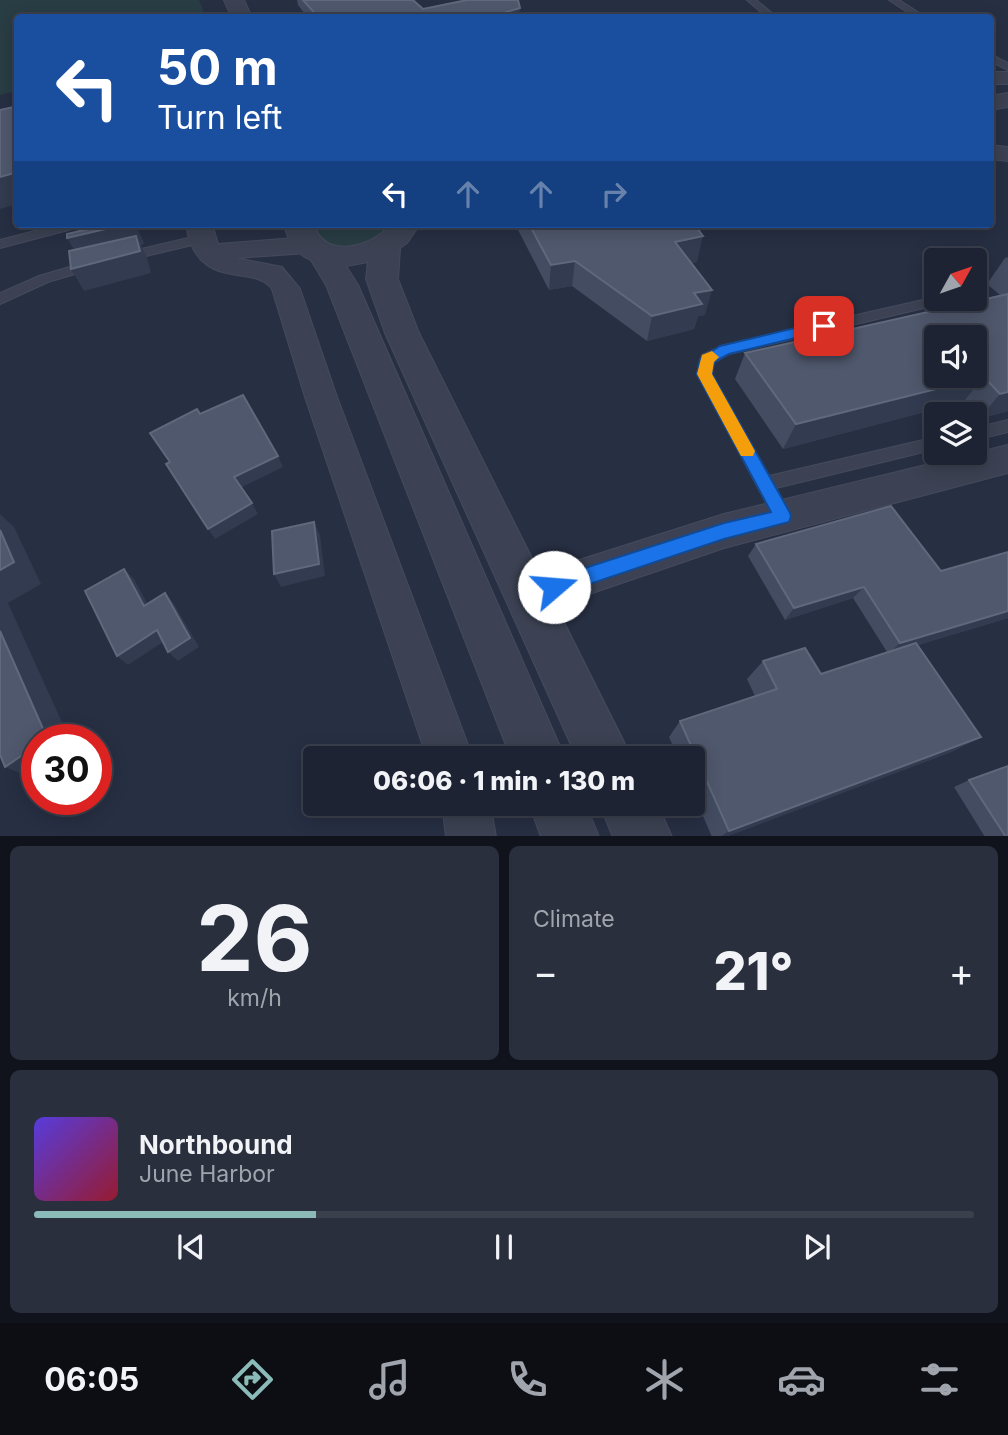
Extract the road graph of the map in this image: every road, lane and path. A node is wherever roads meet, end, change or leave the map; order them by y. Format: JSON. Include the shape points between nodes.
{"nodes":[{"id":1,"x":751,"y":0,"type":"edge"},
{"id":2,"x":893,"y":0,"type":"edge"},
{"id":3,"x":769,"y":14,"type":"edge"},
{"id":4,"x":916,"y":14,"type":"edge"},
{"id":5,"x":61,"y":228,"type":"edge"},
{"id":6,"x":258,"y":228,"type":"edge"},
{"id":7,"x":417,"y":228,"type":"edge"},
{"id":8,"x":202,"y":235,"type":"edge"},
{"id":9,"x":394,"y":238,"type":"edge"},
{"id":10,"x":310,"y":241,"type":"edge"},
{"id":11,"x":0,"y":244,"type":"edge"},
{"id":12,"x":0,"y":299,"type":"edge"},
{"id":13,"x":924,"y":303,"type":"edge"},
{"id":14,"x":987,"y":305,"type":"edge"},
{"id":15,"x":1008,"y":322,"type":"edge"},
{"id":16,"x":1008,"y":426,"type":"edge"},
{"id":17,"x":987,"y":431,"type":"edge"},
{"id":18,"x":924,"y":446,"type":"edge"},
{"id":19,"x":1008,"y":459,"type":"edge"},
{"id":20,"x":765,"y":484,"type":"junction"},
{"id":21,"x":782,"y":516,"type":"junction"},
{"id":22,"x":554,"y":587,"type":"dead end"},
{"id":23,"x":446,"y":746,"type":"edge"},
{"id":24,"x":533,"y":746,"type":"edge"},
{"id":25,"x":599,"y":746,"type":"edge"},
{"id":26,"x":468,"y":816,"type":"edge"},
{"id":27,"x":562,"y":816,"type":"edge"},
{"id":28,"x":633,"y":816,"type":"edge"},
{"id":29,"x":471,"y":836,"type":"edge"},
{"id":30,"x":570,"y":836,"type":"edge"},
{"id":31,"x":643,"y":836,"type":"edge"}],
"edges":[{"from":1,"to":3,"type":"lane"},
{"from":2,"to":4,"type":"lane"},
{"from":5,"to":11,"type":"lane"},
{"from":6,"to":8,"type":"street"},
{"from":7,"to":9,"type":"street"},
{"from":8,"to":10,"type":"street","via":[[230,251]]},
{"from":8,"to":12,"type":"lane","via":[[61,272]]},
{"from":8,"to":23,"type":"street","via":[[222,262],[267,271],[286,289]]},
{"from":9,"to":10,"type":"street","via":[[355,256]]},
{"from":9,"to":25,"type":"street","via":[[382,279],[402,333]]},
{"from":10,"to":24,"type":"street","via":[[341,285]]},
{"from":13,"to":20,"type":"lane","via":[[725,350],[708,359],[704,374]]},
{"from":14,"to":15,"type":"lane"},
{"from":16,"to":17,"type":"lane"},
{"from":18,"to":20,"type":"lane"},
{"from":19,"to":21,"type":"street"},
{"from":20,"to":21,"type":"lane"},
{"from":21,"to":22,"type":"street"},
{"from":26,"to":29,"type":"street"},
{"from":27,"to":30,"type":"street"},
{"from":28,"to":31,"type":"street"}]}
